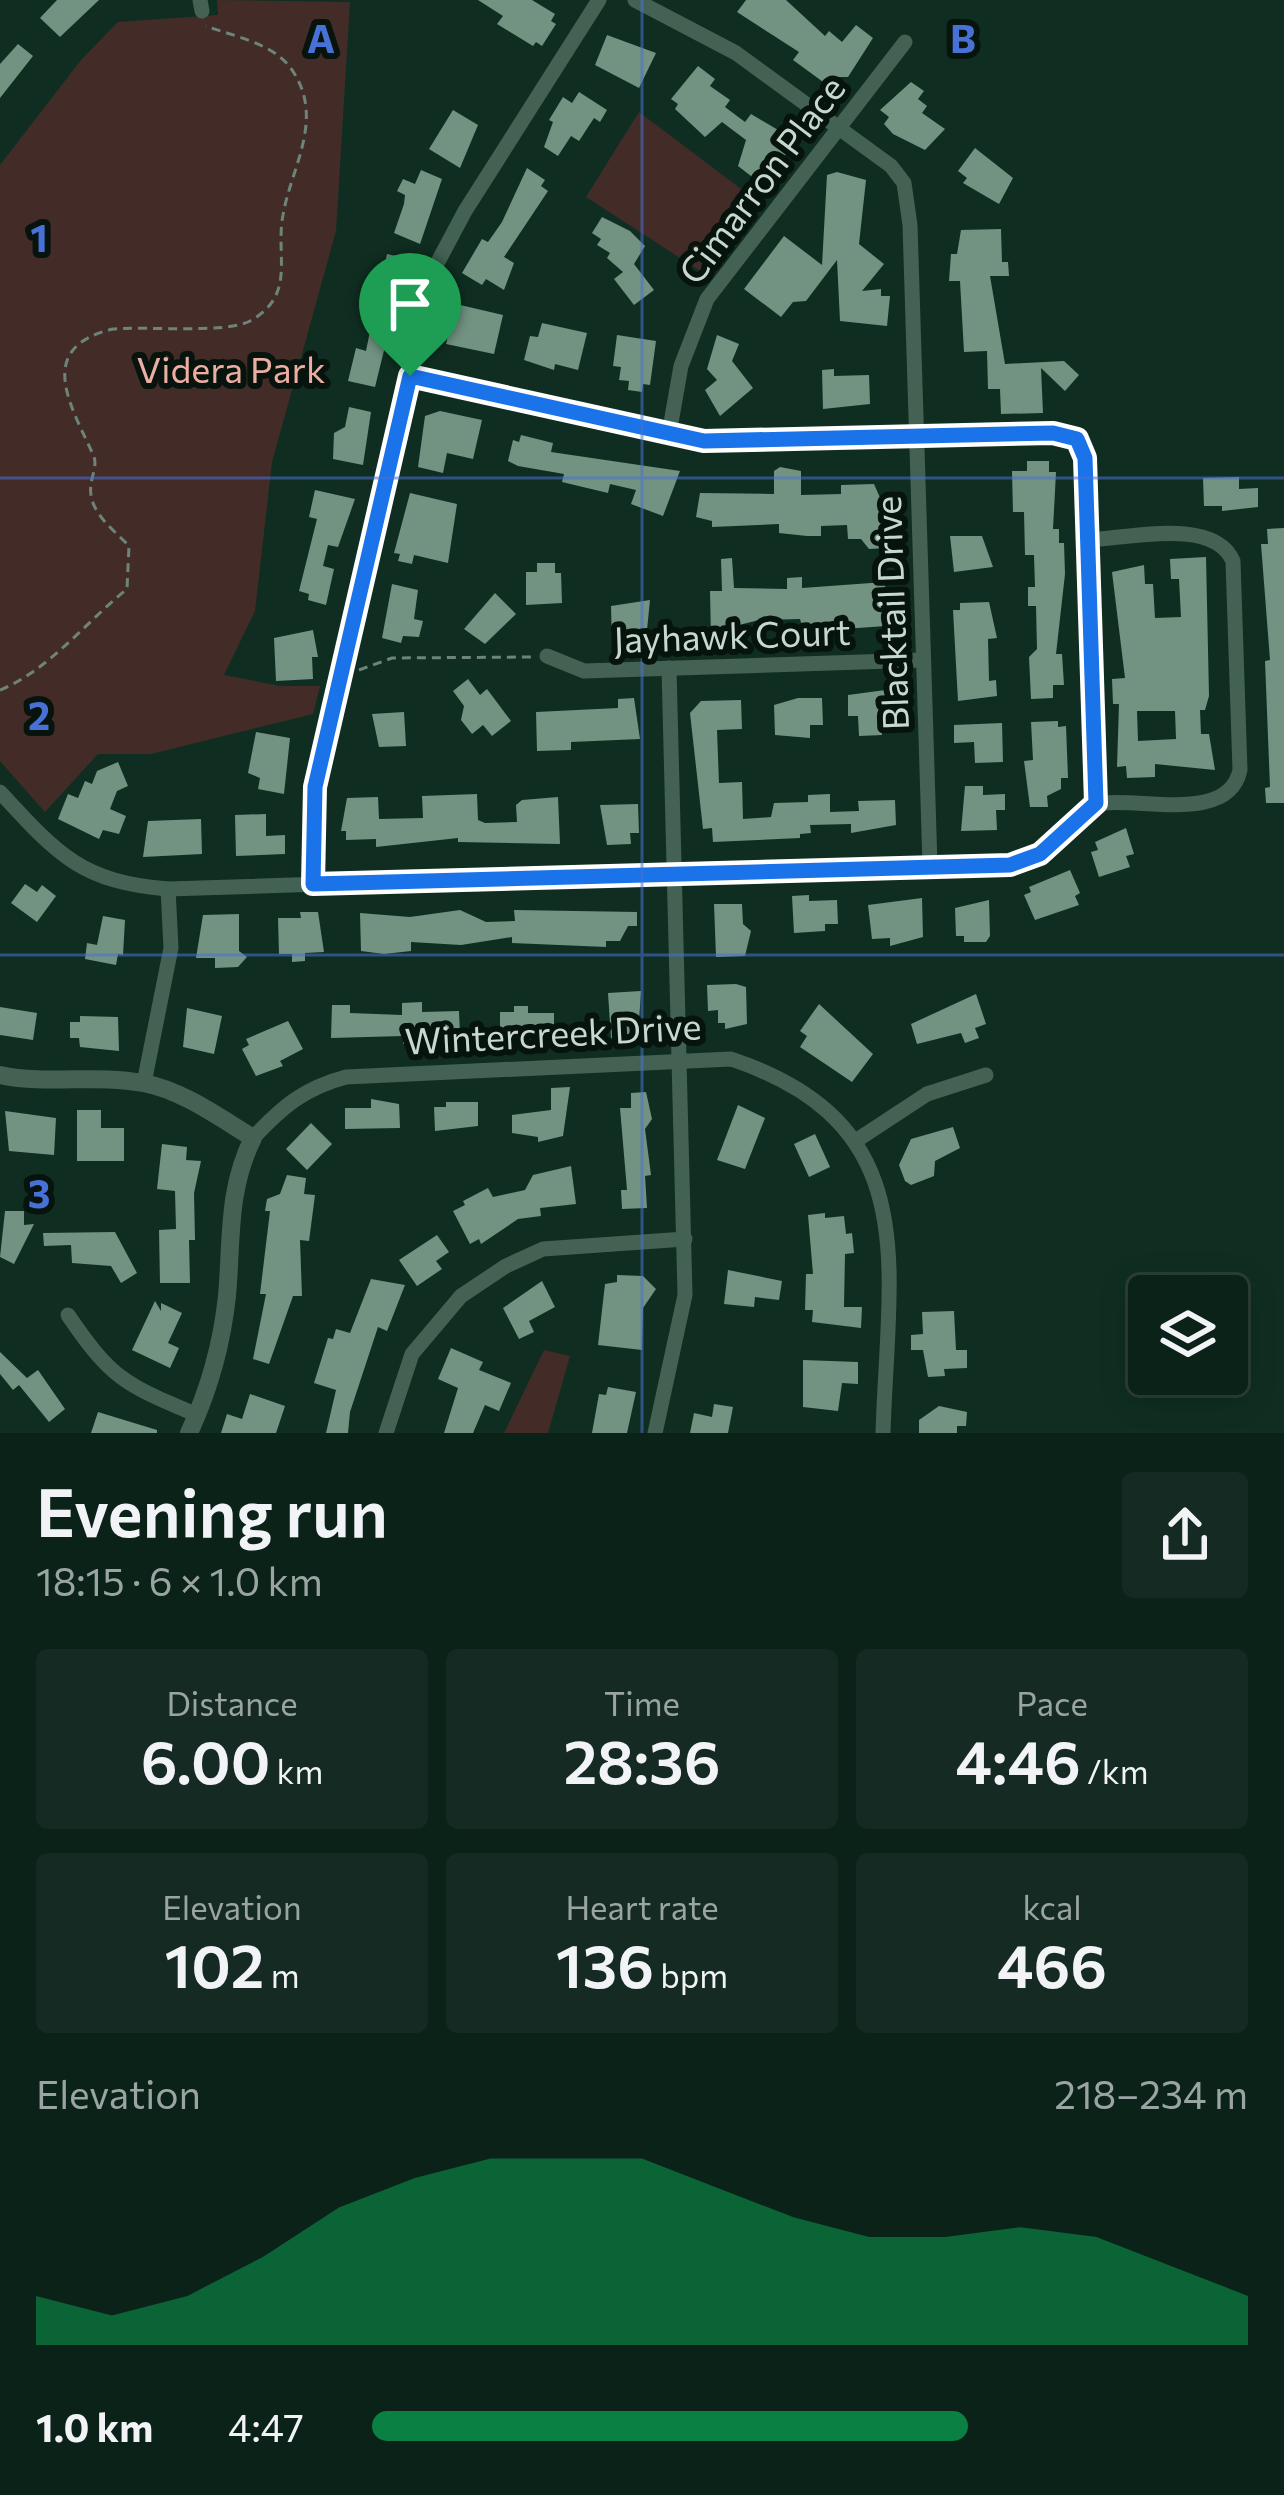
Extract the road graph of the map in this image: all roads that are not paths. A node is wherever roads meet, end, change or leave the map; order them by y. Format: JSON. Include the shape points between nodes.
{"nodes":[{"id":1,"x":599,"y":0,"type":"edge"},
{"id":2,"x":635,"y":0,"type":"edge"},
{"id":3,"x":905,"y":42,"type":"dead end"},
{"id":4,"x":839,"y":127,"type":"junction"},
{"id":5,"x":410,"y":376,"type":"junction"},
{"id":6,"x":669,"y":434,"type":"junction"},
{"id":7,"x":917,"y":437,"type":"junction"},
{"id":8,"x":1089,"y":540,"type":"junction"},
{"id":9,"x":547,"y":656,"type":"road end"},
{"id":10,"x":923,"y":660,"type":"junction"},
{"id":11,"x":669,"y":668,"type":"junction"},
{"id":12,"x":0,"y":792,"type":"edge"},
{"id":13,"x":1096,"y":803,"type":"junction"},
{"id":14,"x":931,"y":866,"type":"junction"},
{"id":15,"x":672,"y":873,"type":"junction"},
{"id":16,"x":313,"y":884,"type":"junction"},
{"id":17,"x":168,"y":889,"type":"junction"},
{"id":18,"x":679,"y":1060,"type":"junction"},
{"id":19,"x":0,"y":1075,"type":"edge"},
{"id":20,"x":986,"y":1075,"type":"dead end"},
{"id":21,"x":144,"y":1083,"type":"junction"},
{"id":22,"x":254,"y":1138,"type":"junction"},
{"id":23,"x":857,"y":1140,"type":"junction"},
{"id":24,"x":685,"y":1239,"type":"junction"},
{"id":25,"x":68,"y":1315,"type":"dead end"},
{"id":26,"x":193,"y":1424,"type":"edge"},
{"id":27,"x":386,"y":1433,"type":"edge"},
{"id":28,"x":655,"y":1433,"type":"edge"},
{"id":29,"x":883,"y":1433,"type":"edge"}],
"edges":[{"from":1,"to":5,"type":"street","via":[[441,251]]},
{"from":2,"to":4,"type":"street","name":"Blacktail Drive","via":[[736,53]]},
{"from":3,"to":4,"type":"street","name":"Cimarron Place"},
{"from":4,"to":6,"type":"street","name":"Cimarron Place","via":[[707,299],[681,367]]},
{"from":4,"to":7,"type":"street","name":"Blacktail Drive","via":[[891,166],[909,201]]},
{"from":5,"to":6,"type":"street"},
{"from":5,"to":16,"type":"street","via":[[313,802]]},
{"from":6,"to":7,"type":"street","via":[[731,443]]},
{"from":7,"to":8,"type":"street","via":[[1077,439]]},
{"from":7,"to":10,"type":"street","name":"Blacktail Drive"},
{"from":8,"to":13,"type":"street"},
{"from":8,"to":13,"type":"street","via":[[1197,535],[1228,549],[1240,770],[1233,790],[1213,802]]},
{"from":9,"to":11,"type":"street","name":"Jayhawk Court","via":[[584,671]]},
{"from":10,"to":11,"type":"street","name":"Jayhawk Court"},
{"from":10,"to":14,"type":"street","name":"Blacktail Drive"},
{"from":11,"to":15,"type":"street"},
{"from":12,"to":17,"type":"street","via":[[72,865],[124,885]]},
{"from":13,"to":14,"type":"street","via":[[1028,861]]},
{"from":14,"to":15,"type":"street"},
{"from":15,"to":16,"type":"street"},
{"from":15,"to":18,"type":"street"},
{"from":16,"to":17,"type":"street"},
{"from":17,"to":21,"type":"street","via":[[171,948]]},
{"from":18,"to":22,"type":"street","name":"Wintercreek Drive","via":[[346,1076],[285,1103]]},
{"from":18,"to":23,"type":"street","name":"Wintercreek Drive","via":[[731,1059],[768,1072],[827,1107]]},
{"from":18,"to":24,"type":"street"},
{"from":19,"to":21,"type":"street"},
{"from":20,"to":23,"type":"street","via":[[927,1094]]},
{"from":21,"to":22,"type":"street"},
{"from":22,"to":26,"type":"street","name":"Wintercreek Drive","via":[[238,1168],[222,1330]]},
{"from":23,"to":29,"type":"street","name":"Wintercreek Drive","via":[[881,1190],[886,1227]]},
{"from":24,"to":27,"type":"street","via":[[543,1250],[506,1266],[461,1296],[412,1354]]},
{"from":24,"to":28,"type":"street","via":[[682,1318]]},
{"from":25,"to":26,"type":"street","via":[[102,1366]]}]}
